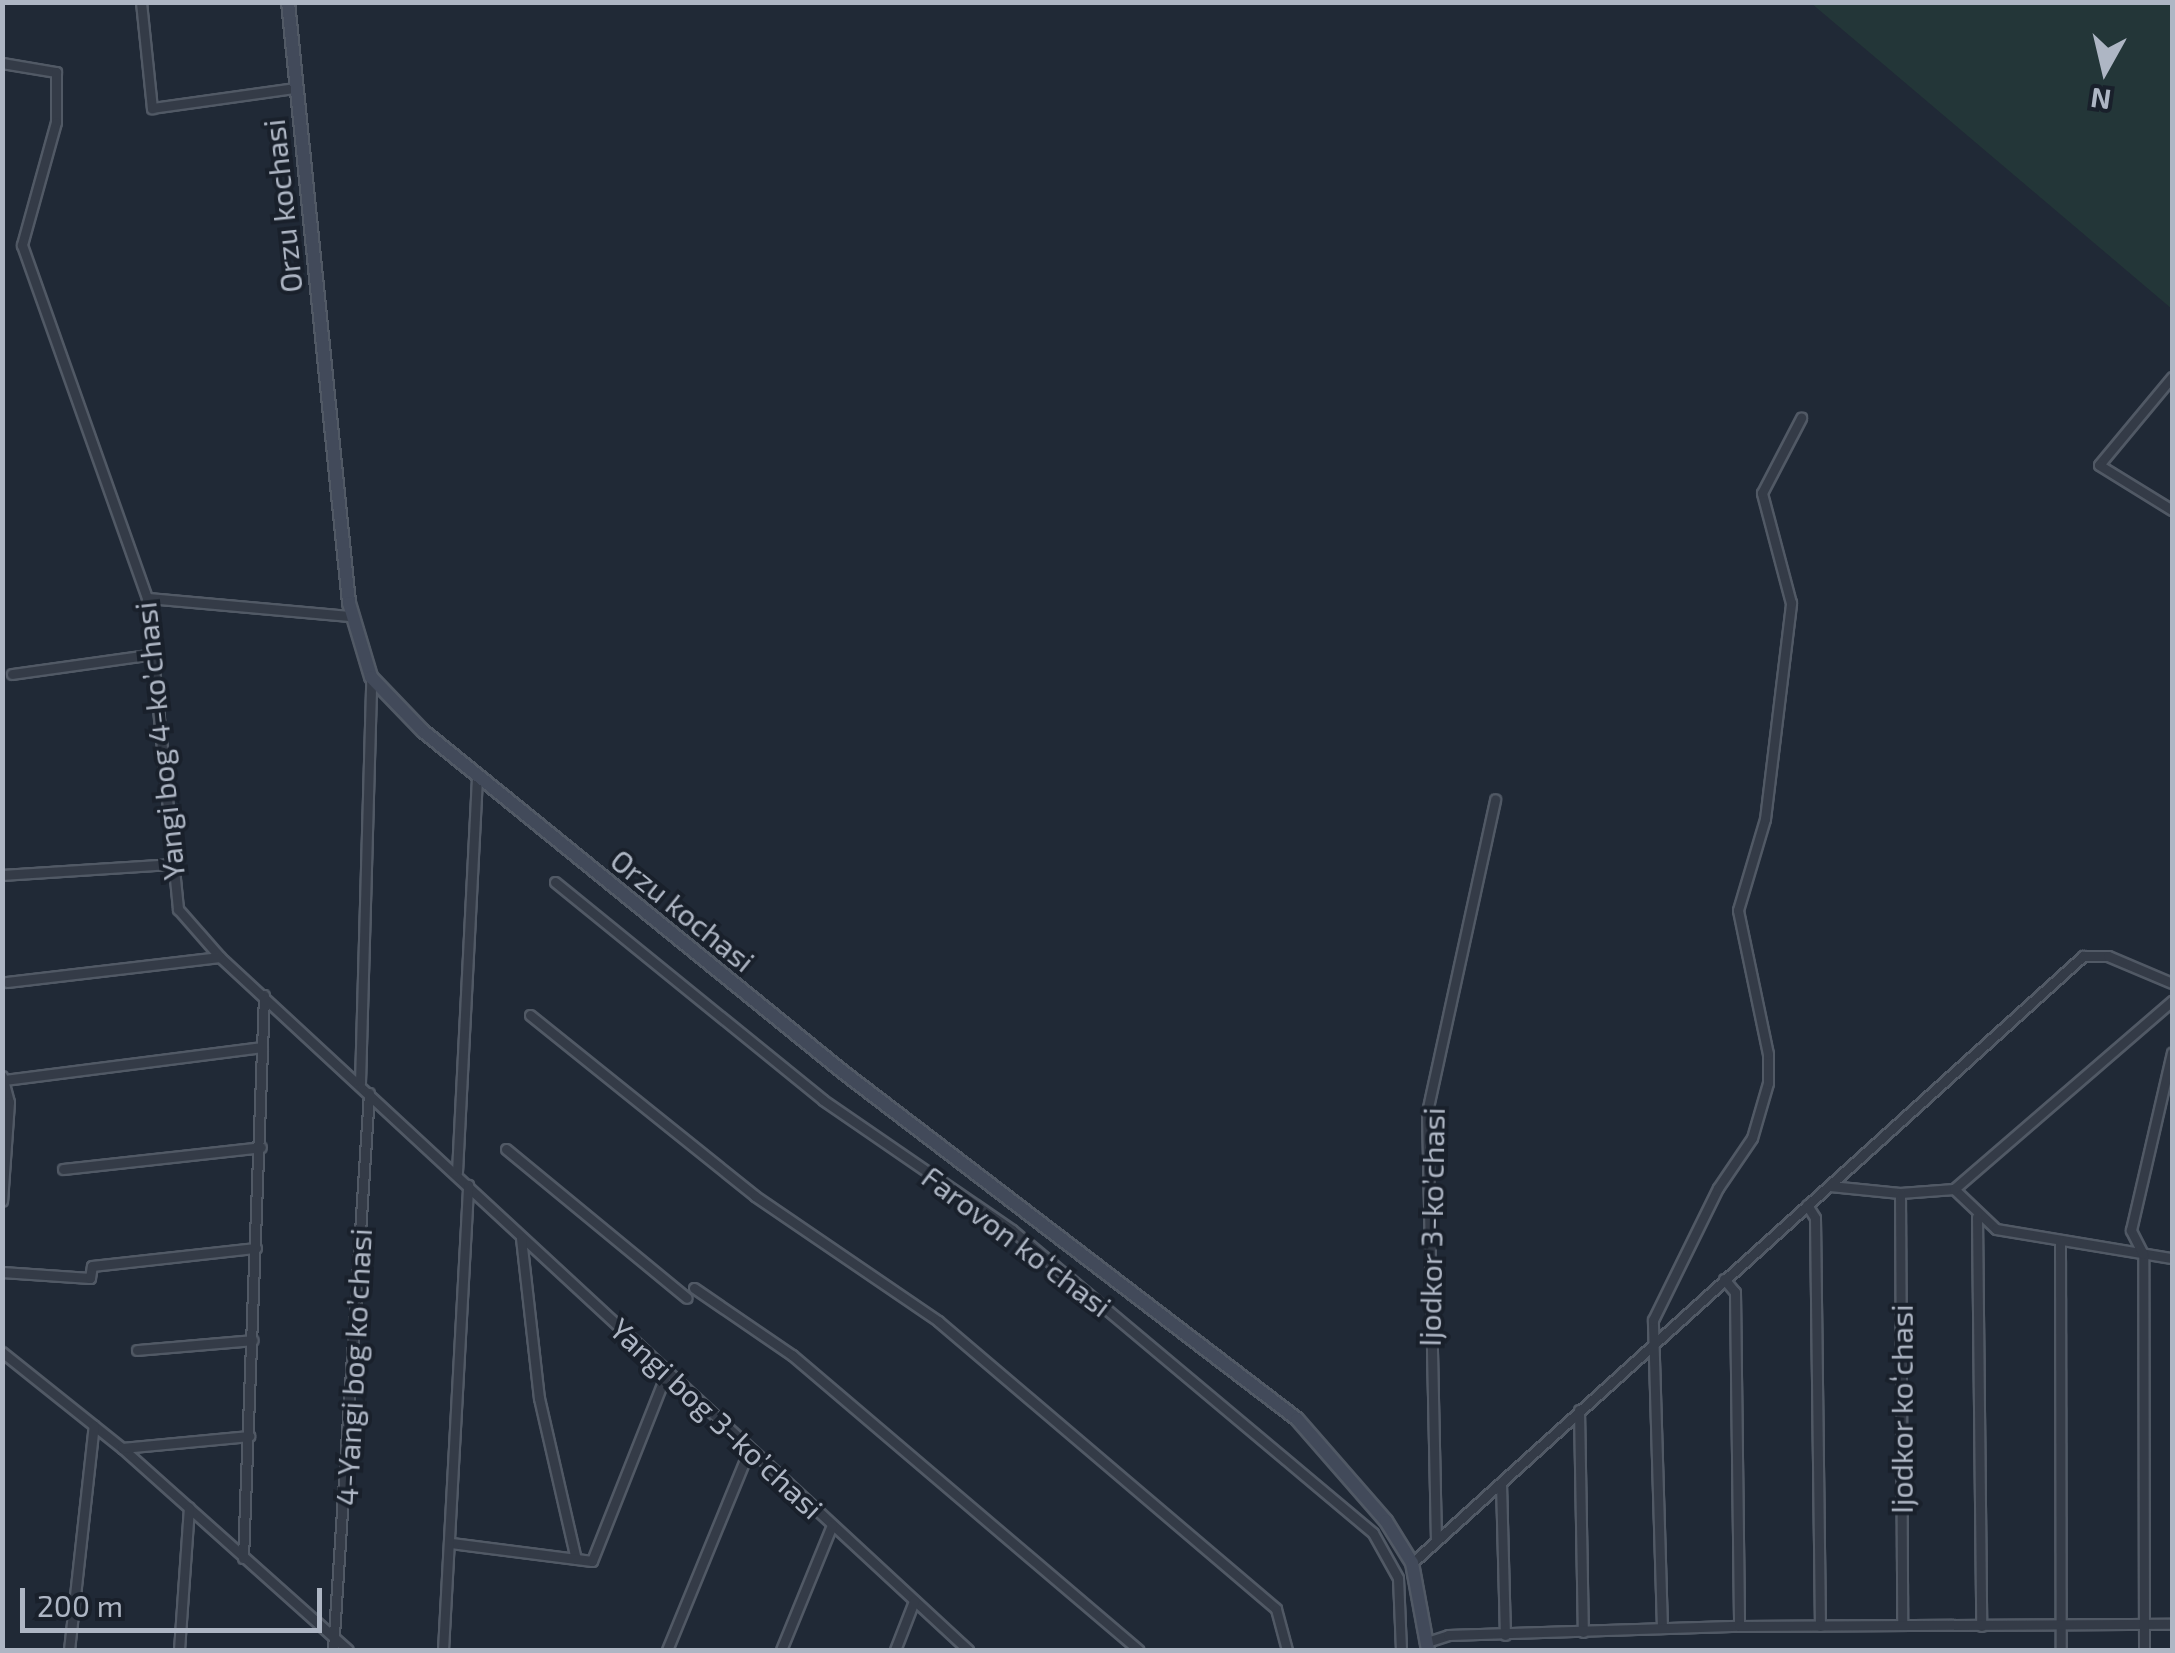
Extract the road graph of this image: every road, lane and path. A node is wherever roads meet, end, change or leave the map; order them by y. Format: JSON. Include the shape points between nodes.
{"nodes":[{"id":1,"x":141,"y":2,"type":"edge"},
{"id":2,"x":288,"y":2,"type":"edge"},
{"id":3,"x":2,"y":62,"type":"edge"},
{"id":4,"x":295,"y":88,"type":"junction"},
{"id":5,"x":2172,"y":377,"type":"edge"},
{"id":6,"x":1801,"y":418,"type":"dead end"},
{"id":7,"x":2172,"y":510,"type":"edge"},
{"id":8,"x":147,"y":598,"type":"junction"},
{"id":9,"x":350,"y":616,"type":"junction"},
{"id":10,"x":155,"y":654,"type":"junction"},
{"id":11,"x":12,"y":674,"type":"dead end"},
{"id":12,"x":371,"y":677,"type":"junction"},
{"id":13,"x":478,"y":776,"type":"junction"},
{"id":14,"x":1495,"y":799,"type":"dead end"},
{"id":15,"x":170,"y":864,"type":"junction"},
{"id":16,"x":2,"y":876,"type":"edge"},
{"id":17,"x":555,"y":882,"type":"dead end"},
{"id":18,"x":220,"y":957,"type":"junction"},
{"id":19,"x":2158,"y":981,"type":"junction"},
{"id":20,"x":7,"y":982,"type":"dead end"},
{"id":21,"x":2172,"y":982,"type":"edge"},
{"id":22,"x":264,"y":995,"type":"junction"},
{"id":23,"x":2172,"y":999,"type":"edge"},
{"id":24,"x":530,"y":1015,"type":"dead end"},
{"id":25,"x":262,"y":1047,"type":"junction"},
{"id":26,"x":2172,"y":1053,"type":"edge"},
{"id":27,"x":4,"y":1078,"type":"edge"},
{"id":28,"x":360,"y":1083,"type":"junction"},
{"id":29,"x":368,"y":1093,"type":"junction"},
{"id":30,"x":261,"y":1147,"type":"junction"},
{"id":31,"x":506,"y":1149,"type":"dead end"},
{"id":32,"x":63,"y":1169,"type":"dead end"},
{"id":33,"x":457,"y":1172,"type":"junction"},
{"id":34,"x":468,"y":1185,"type":"junction"},
{"id":35,"x":1830,"y":1186,"type":"junction"},
{"id":36,"x":1954,"y":1188,"type":"junction"},
{"id":37,"x":1900,"y":1193,"type":"junction"},
{"id":38,"x":2,"y":1201,"type":"edge"},
{"id":39,"x":1807,"y":1204,"type":"junction"},
{"id":40,"x":1977,"y":1217,"type":"junction"},
{"id":41,"x":521,"y":1238,"type":"junction"},
{"id":42,"x":2060,"y":1242,"type":"junction"},
{"id":43,"x":256,"y":1248,"type":"junction"},
{"id":44,"x":2142,"y":1254,"type":"junction"},
{"id":45,"x":2172,"y":1258,"type":"edge"},
{"id":46,"x":2,"y":1272,"type":"edge"},
{"id":47,"x":1724,"y":1280,"type":"junction"},
{"id":48,"x":694,"y":1288,"type":"dead end"},
{"id":49,"x":687,"y":1298,"type":"dead end"},
{"id":50,"x":1658,"y":1338,"type":"junction"},
{"id":51,"x":253,"y":1340,"type":"junction"},
{"id":52,"x":136,"y":1350,"type":"dead end"},
{"id":53,"x":2,"y":1352,"type":"edge"},
{"id":54,"x":667,"y":1372,"type":"junction"},
{"id":55,"x":1579,"y":1410,"type":"junction"},
{"id":56,"x":94,"y":1425,"type":"junction"},
{"id":57,"x":249,"y":1436,"type":"junction"},
{"id":58,"x":122,"y":1448,"type":"junction"},
{"id":59,"x":750,"y":1448,"type":"junction"},
{"id":60,"x":1500,"y":1483,"type":"junction"},
{"id":61,"x":189,"y":1507,"type":"junction"},
{"id":62,"x":832,"y":1525,"type":"junction"},
{"id":63,"x":1436,"y":1542,"type":"junction"},
{"id":64,"x":451,"y":1543,"type":"junction"},
{"id":65,"x":243,"y":1558,"type":"junction"},
{"id":66,"x":576,"y":1559,"type":"junction"},
{"id":67,"x":1412,"y":1563,"type":"junction"},
{"id":68,"x":914,"y":1602,"type":"junction"},
{"id":69,"x":1902,"y":1624,"type":"junction"},
{"id":70,"x":2144,"y":1624,"type":"junction"},
{"id":71,"x":2172,"y":1624,"type":"edge"},
{"id":72,"x":1739,"y":1626,"type":"junction"},
{"id":73,"x":1820,"y":1626,"type":"junction"},
{"id":74,"x":1981,"y":1626,"type":"junction"},
{"id":75,"x":2060,"y":1626,"type":"junction"},
{"id":76,"x":1662,"y":1628,"type":"junction"},
{"id":77,"x":1583,"y":1632,"type":"junction"},
{"id":78,"x":1505,"y":1635,"type":"junction"},
{"id":79,"x":335,"y":1646,"type":"edge"},
{"id":80,"x":1428,"y":1646,"type":"edge"},
{"id":81,"x":69,"y":1650,"type":"edge"},
{"id":82,"x":179,"y":1650,"type":"edge"},
{"id":83,"x":348,"y":1650,"type":"edge"},
{"id":84,"x":443,"y":1650,"type":"edge"},
{"id":85,"x":666,"y":1650,"type":"edge"},
{"id":86,"x":781,"y":1650,"type":"edge"},
{"id":87,"x":895,"y":1650,"type":"edge"},
{"id":88,"x":968,"y":1650,"type":"edge"},
{"id":89,"x":1139,"y":1650,"type":"edge"},
{"id":90,"x":1287,"y":1650,"type":"edge"},
{"id":91,"x":1402,"y":1650,"type":"edge"},
{"id":92,"x":2061,"y":1650,"type":"edge"},
{"id":93,"x":2144,"y":1650,"type":"edge"}],
"edges":[{"from":1,"to":4,"type":"street","via":[[152,108]]},
{"from":2,"to":4,"type":"main road","name":"Orzu kochasi"},
{"from":3,"to":8,"type":"street","name":"Yangi bog 4-koʼchasi","via":[[56,72],[56,122],[22,246]]},
{"from":4,"to":9,"type":"main road","name":"Orzu kochasi"},
{"from":5,"to":7,"type":"street","via":[[2099,465]]},
{"from":6,"to":50,"type":"street","via":[[1762,493],[1791,603],[1765,819],[1738,910],[1768,1083],[1752,1138],[1656,1305]]},
{"from":8,"to":9,"type":"street"},
{"from":8,"to":10,"type":"street","name":"Yangi bog 4-koʼchasi"},
{"from":9,"to":12,"type":"main road","name":"Orzu kochasi"},
{"from":10,"to":11,"type":"street"},
{"from":10,"to":15,"type":"street","name":"Yangi bog 4-koʼchasi"},
{"from":12,"to":13,"type":"main road","name":"Orzu kochasi"},
{"from":12,"to":28,"type":"street"},
{"from":13,"to":33,"type":"street"},
{"from":13,"to":67,"type":"main road","name":"Orzu kochasi","via":[[843,1072],[1296,1419],[1386,1522]]},
{"from":14,"to":63,"type":"street","name":"Ijodkor 3-koʼchasi","via":[[1427,1112]]},
{"from":15,"to":16,"type":"street"},
{"from":15,"to":18,"type":"street","name":"Yangi bog 4-koʼchasi","via":[[178,908]]},
{"from":17,"to":91,"type":"street","name":"Farovon koʻchasi","via":[[823,1100],[1012,1230],[1372,1533],[1398,1578]]},
{"from":18,"to":20,"type":"street"},
{"from":18,"to":22,"type":"street","name":"Yangi bog 4-koʼchasi"},
{"from":19,"to":21,"type":"street"},
{"from":19,"to":23,"type":"street"},
{"from":19,"to":35,"type":"street","via":[[2108,956],[2083,956]]},
{"from":22,"to":25,"type":"street"},
{"from":22,"to":28,"type":"street","name":"Yangi bog 4-koʼchasi"},
{"from":23,"to":36,"type":"street"},
{"from":24,"to":90,"type":"street","via":[[755,1196],[938,1321],[1276,1609]]},
{"from":25,"to":27,"type":"street"},
{"from":25,"to":30,"type":"street"},
{"from":26,"to":44,"type":"street","via":[[2131,1230]]},
{"from":27,"to":38,"type":"street"},
{"from":28,"to":29,"type":"street","name":"Yangi bog 4-koʼchasi"},
{"from":29,"to":33,"type":"street","name":"Yangi bog 4-koʼchasi"},
{"from":29,"to":79,"type":"street","name":"4-Yangi bog koʼchasi"},
{"from":30,"to":32,"type":"street"},
{"from":30,"to":43,"type":"street"},
{"from":31,"to":49,"type":"street"},
{"from":33,"to":34,"type":"street","name":"Yangi bog 4-koʼchasi"},
{"from":34,"to":41,"type":"street","name":"Yangi bog 3-koʼchasi"},
{"from":34,"to":64,"type":"street"},
{"from":35,"to":37,"type":"street"},
{"from":35,"to":39,"type":"street"},
{"from":36,"to":37,"type":"street"},
{"from":36,"to":40,"type":"street"},
{"from":37,"to":69,"type":"street","name":"Ijodkor koʻchasi"},
{"from":39,"to":47,"type":"street"},
{"from":39,"to":73,"type":"street","via":[[1815,1218]]},
{"from":40,"to":42,"type":"street","via":[[1996,1229]]},
{"from":40,"to":74,"type":"street"},
{"from":41,"to":54,"type":"street","name":"Yangi bog 3-koʼchasi"},
{"from":41,"to":66,"type":"street","via":[[538,1386]]},
{"from":42,"to":44,"type":"street"},
{"from":42,"to":75,"type":"street"},
{"from":43,"to":46,"type":"street","via":[[92,1266],[90,1278]]},
{"from":43,"to":51,"type":"street"},
{"from":44,"to":45,"type":"street"},
{"from":44,"to":70,"type":"street"},
{"from":47,"to":50,"type":"street"},
{"from":47,"to":72,"type":"street","via":[[1735,1292]]},
{"from":48,"to":89,"type":"street","via":[[792,1355]]},
{"from":50,"to":55,"type":"street"},
{"from":50,"to":76,"type":"street"},
{"from":51,"to":52,"type":"street"},
{"from":51,"to":57,"type":"street"},
{"from":53,"to":56,"type":"street"},
{"from":54,"to":59,"type":"street","name":"Yangi bog 3-koʼchasi"},
{"from":54,"to":66,"type":"street","via":[[595,1558]]},
{"from":55,"to":60,"type":"street"},
{"from":55,"to":77,"type":"street"},
{"from":56,"to":58,"type":"street"},
{"from":56,"to":81,"type":"street"},
{"from":57,"to":58,"type":"street"},
{"from":57,"to":65,"type":"street"},
{"from":58,"to":61,"type":"street"},
{"from":59,"to":62,"type":"street","name":"Yangi bog 3-koʼchasi"},
{"from":59,"to":85,"type":"street"},
{"from":60,"to":63,"type":"street"},
{"from":60,"to":78,"type":"street"},
{"from":61,"to":65,"type":"street"},
{"from":61,"to":82,"type":"street"},
{"from":62,"to":68,"type":"street","name":"Yangi bog 3-koʼchasi"},
{"from":62,"to":86,"type":"street"},
{"from":63,"to":67,"type":"street"},
{"from":64,"to":66,"type":"street"},
{"from":64,"to":84,"type":"street"},
{"from":65,"to":79,"type":"street"},
{"from":67,"to":80,"type":"main road","name":"Orzu kochasi"},
{"from":68,"to":87,"type":"street"},
{"from":68,"to":88,"type":"street","name":"Yangi bog 3-koʼchasi"},
{"from":69,"to":73,"type":"street"},
{"from":69,"to":74,"type":"street"},
{"from":70,"to":71,"type":"street"},
{"from":70,"to":75,"type":"street"},
{"from":70,"to":93,"type":"street"},
{"from":72,"to":73,"type":"street"},
{"from":72,"to":76,"type":"street"},
{"from":74,"to":75,"type":"street"},
{"from":75,"to":92,"type":"street"},
{"from":76,"to":77,"type":"street"},
{"from":77,"to":78,"type":"street"},
{"from":78,"to":80,"type":"street","via":[[1448,1635]]},
{"from":79,"to":83,"type":"street"}]}
